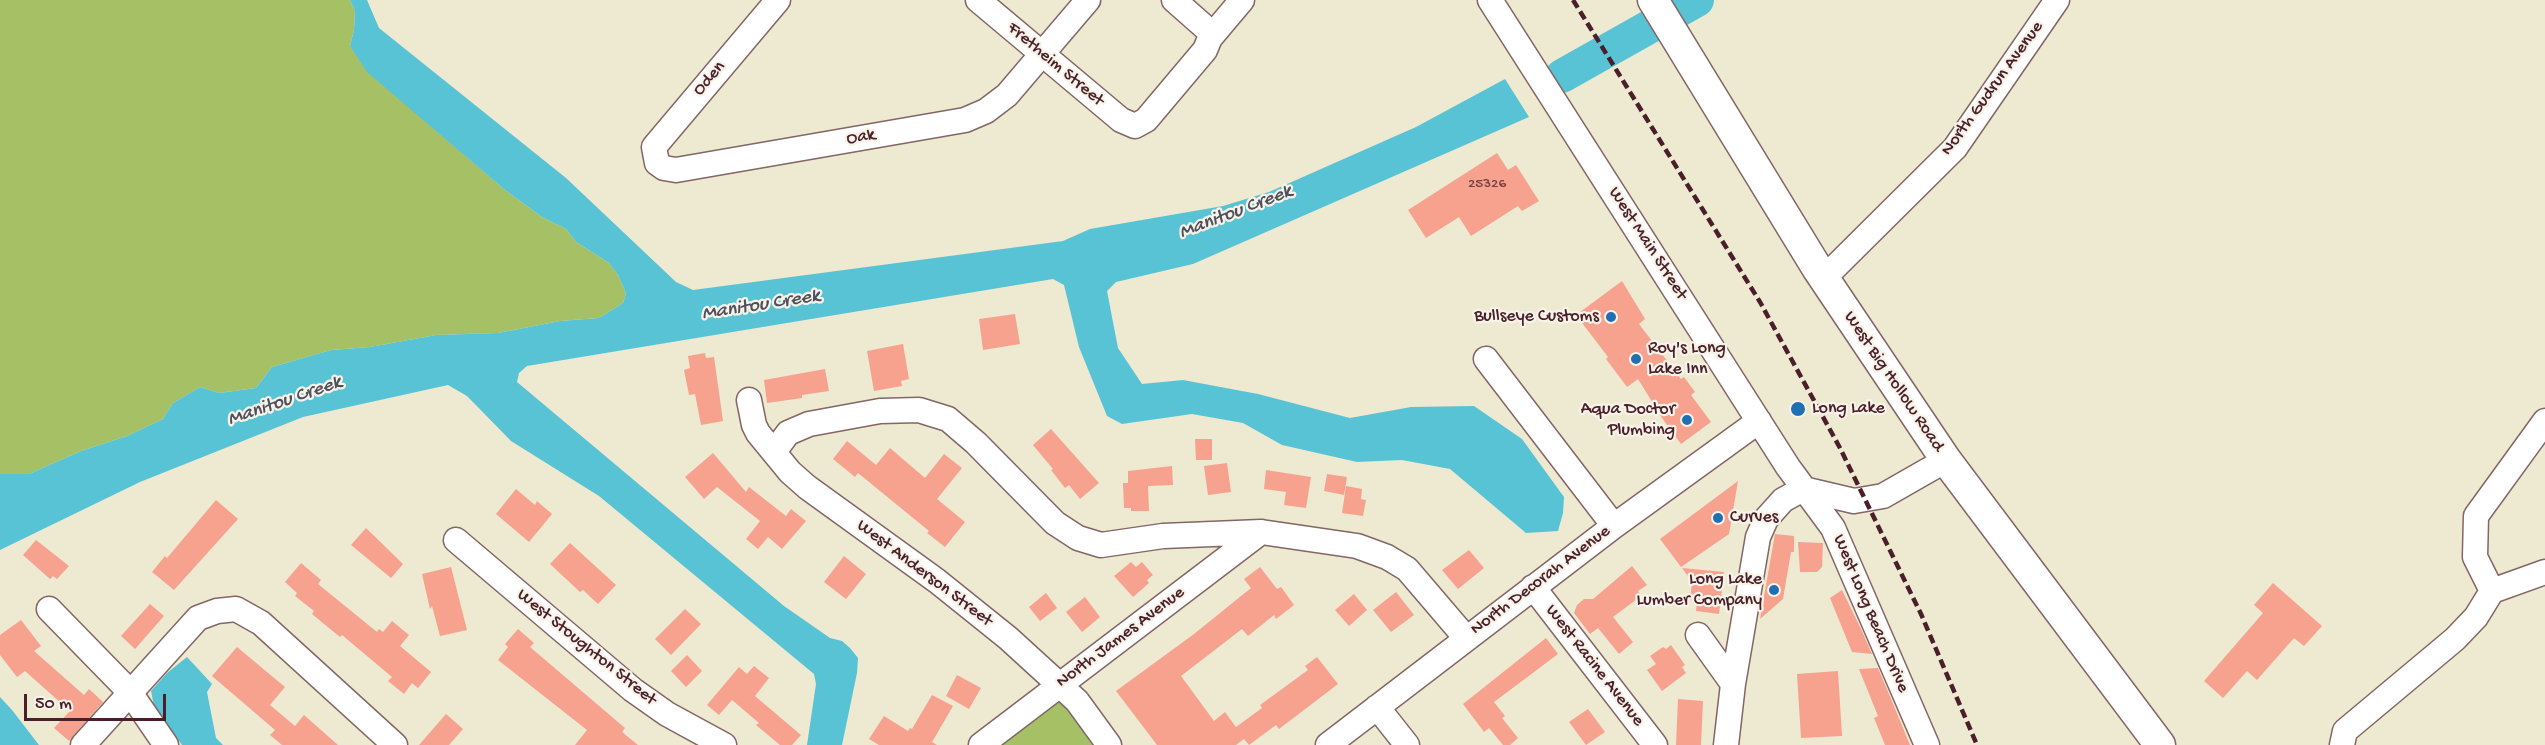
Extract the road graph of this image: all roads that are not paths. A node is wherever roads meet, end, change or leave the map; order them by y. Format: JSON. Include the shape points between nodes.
{"nodes":[{"id":1,"x":778,"y":0,"type":"edge"},
{"id":2,"x":978,"y":0,"type":"edge"},
{"id":3,"x":1088,"y":0,"type":"edge"},
{"id":4,"x":1174,"y":0,"type":"edge"},
{"id":5,"x":1242,"y":0,"type":"edge"},
{"id":6,"x":1490,"y":0,"type":"edge"},
{"id":7,"x":1653,"y":0,"type":"edge"},
{"id":8,"x":2057,"y":0,"type":"edge"},
{"id":9,"x":1210,"y":38,"type":"junction"},
{"id":10,"x":1042,"y":54,"type":"junction"},
{"id":11,"x":657,"y":163,"type":"joint"},
{"id":12,"x":1824,"y":278,"type":"junction"},
{"id":13,"x":1486,"y":359,"type":"dead end"},
{"id":14,"x":749,"y":400,"type":"dead end"},
{"id":15,"x":1759,"y":421,"type":"junction"},
{"id":16,"x":2545,"y":421,"type":"edge"},
{"id":17,"x":774,"y":452,"type":"junction"},
{"id":18,"x":1946,"y":460,"type":"junction"},
{"id":19,"x":1803,"y":489,"type":"junction"},
{"id":20,"x":1614,"y":526,"type":"junction"},
{"id":21,"x":1261,"y":532,"type":"junction"},
{"id":22,"x":456,"y":540,"type":"dead end"},
{"id":23,"x":2545,"y":572,"type":"edge"},
{"id":24,"x":1533,"y":587,"type":"junction"},
{"id":25,"x":2492,"y":591,"type":"junction"},
{"id":26,"x":49,"y":609,"type":"dead end"},
{"id":27,"x":1698,"y":635,"type":"dead end"},
{"id":28,"x":1466,"y":638,"type":"junction"},
{"id":29,"x":1734,"y":684,"type":"junction"},
{"id":30,"x":1059,"y":685,"type":"junction"},
{"id":31,"x":129,"y":691,"type":"junction"},
{"id":32,"x":1377,"y":707,"type":"junction"},
{"id":33,"x":2337,"y":740,"type":"edge"},
{"id":34,"x":82,"y":745,"type":"edge"},
{"id":35,"x":166,"y":745,"type":"edge"},
{"id":36,"x":396,"y":745,"type":"edge"},
{"id":37,"x":724,"y":745,"type":"edge"},
{"id":38,"x":981,"y":745,"type":"edge"},
{"id":39,"x":1109,"y":745,"type":"edge"},
{"id":40,"x":1328,"y":745,"type":"edge"},
{"id":41,"x":1407,"y":745,"type":"edge"},
{"id":42,"x":1655,"y":745,"type":"edge"},
{"id":43,"x":1726,"y":745,"type":"edge"},
{"id":44,"x":1927,"y":745,"type":"edge"},
{"id":45,"x":2160,"y":745,"type":"edge"}],
"edges":[{"from":1,"to":11,"type":"street","name":"Oden","via":[[666,130],[654,147]]},
{"from":2,"to":10,"type":"street","name":"Fretheim Street"},
{"from":3,"to":10,"type":"street","name":"Oak"},
{"from":4,"to":9,"type":"street","via":[[1208,30]]},
{"from":5,"to":9,"type":"street"},
{"from":6,"to":15,"type":"street","name":"West Main Street"},
{"from":7,"to":12,"type":"main road","name":"West Big Hollow Road"},
{"from":8,"to":12,"type":"street","name":"North Gudrun Avenue","via":[[1955,148]]},
{"from":9,"to":10,"type":"street","name":"Fretheim Street","via":[[1205,50],[1146,120],[1135,126],[1121,120]]},
{"from":10,"to":11,"type":"street","name":"Oak","via":[[1007,95],[986,111],[965,120],[676,170]]},
{"from":12,"to":18,"type":"main road","name":"West Big Hollow Road"},
{"from":13,"to":20,"type":"street"},
{"from":14,"to":17,"type":"street","name":"West Anderson Street","via":[[754,425]]},
{"from":15,"to":19,"type":"street","name":"West Main Street"},
{"from":15,"to":20,"type":"street","name":"North Decorah Avenue"},
{"from":16,"to":25,"type":"street","via":[[2476,516],[2475,557]]},
{"from":17,"to":21,"type":"street","via":[[788,433],[809,424],[880,411],[919,410],[948,419],[1055,523],[1078,538],[1101,544],[1163,536]]},
{"from":17,"to":30,"type":"street","name":"West Anderson Street","via":[[807,487],[937,582],[1008,638]]},
{"from":18,"to":19,"type":"street","via":[[1882,496],[1854,501]]},
{"from":18,"to":45,"type":"main road","name":"West Big Hollow Road"},
{"from":19,"to":29,"type":"street","via":[[1782,500],[1766,519],[1758,537]]},
{"from":19,"to":44,"type":"street","name":"West Long Beach Drive","via":[[1833,528]]},
{"from":20,"to":24,"type":"street","name":"North Decorah Avenue"},
{"from":21,"to":28,"type":"street","via":[[1357,546],[1388,556],[1407,569]]},
{"from":21,"to":30,"type":"street","name":"North James Avenue"},
{"from":22,"to":37,"type":"street","name":"West Stoughton Street","via":[[633,690]]},
{"from":23,"to":25,"type":"street"},
{"from":24,"to":28,"type":"street","name":"North Decorah Avenue"},
{"from":24,"to":42,"type":"street","name":"West Racine Avenue"},
{"from":25,"to":33,"type":"street","via":[[2476,617],[2455,639]]},
{"from":26,"to":31,"type":"street"},
{"from":27,"to":29,"type":"street"},
{"from":28,"to":32,"type":"street","name":"North Decorah Avenue"},
{"from":29,"to":43,"type":"street"},
{"from":30,"to":38,"type":"street","name":"North James Avenue"},
{"from":30,"to":39,"type":"street","name":"West Anderson Street","via":[[1077,701]]},
{"from":31,"to":34,"type":"street"},
{"from":31,"to":35,"type":"street"},
{"from":31,"to":36,"type":"street","via":[[198,618],[236,609],[261,622]]},
{"from":32,"to":40,"type":"street","name":"North Decorah Avenue"},
{"from":32,"to":41,"type":"street"}]}
